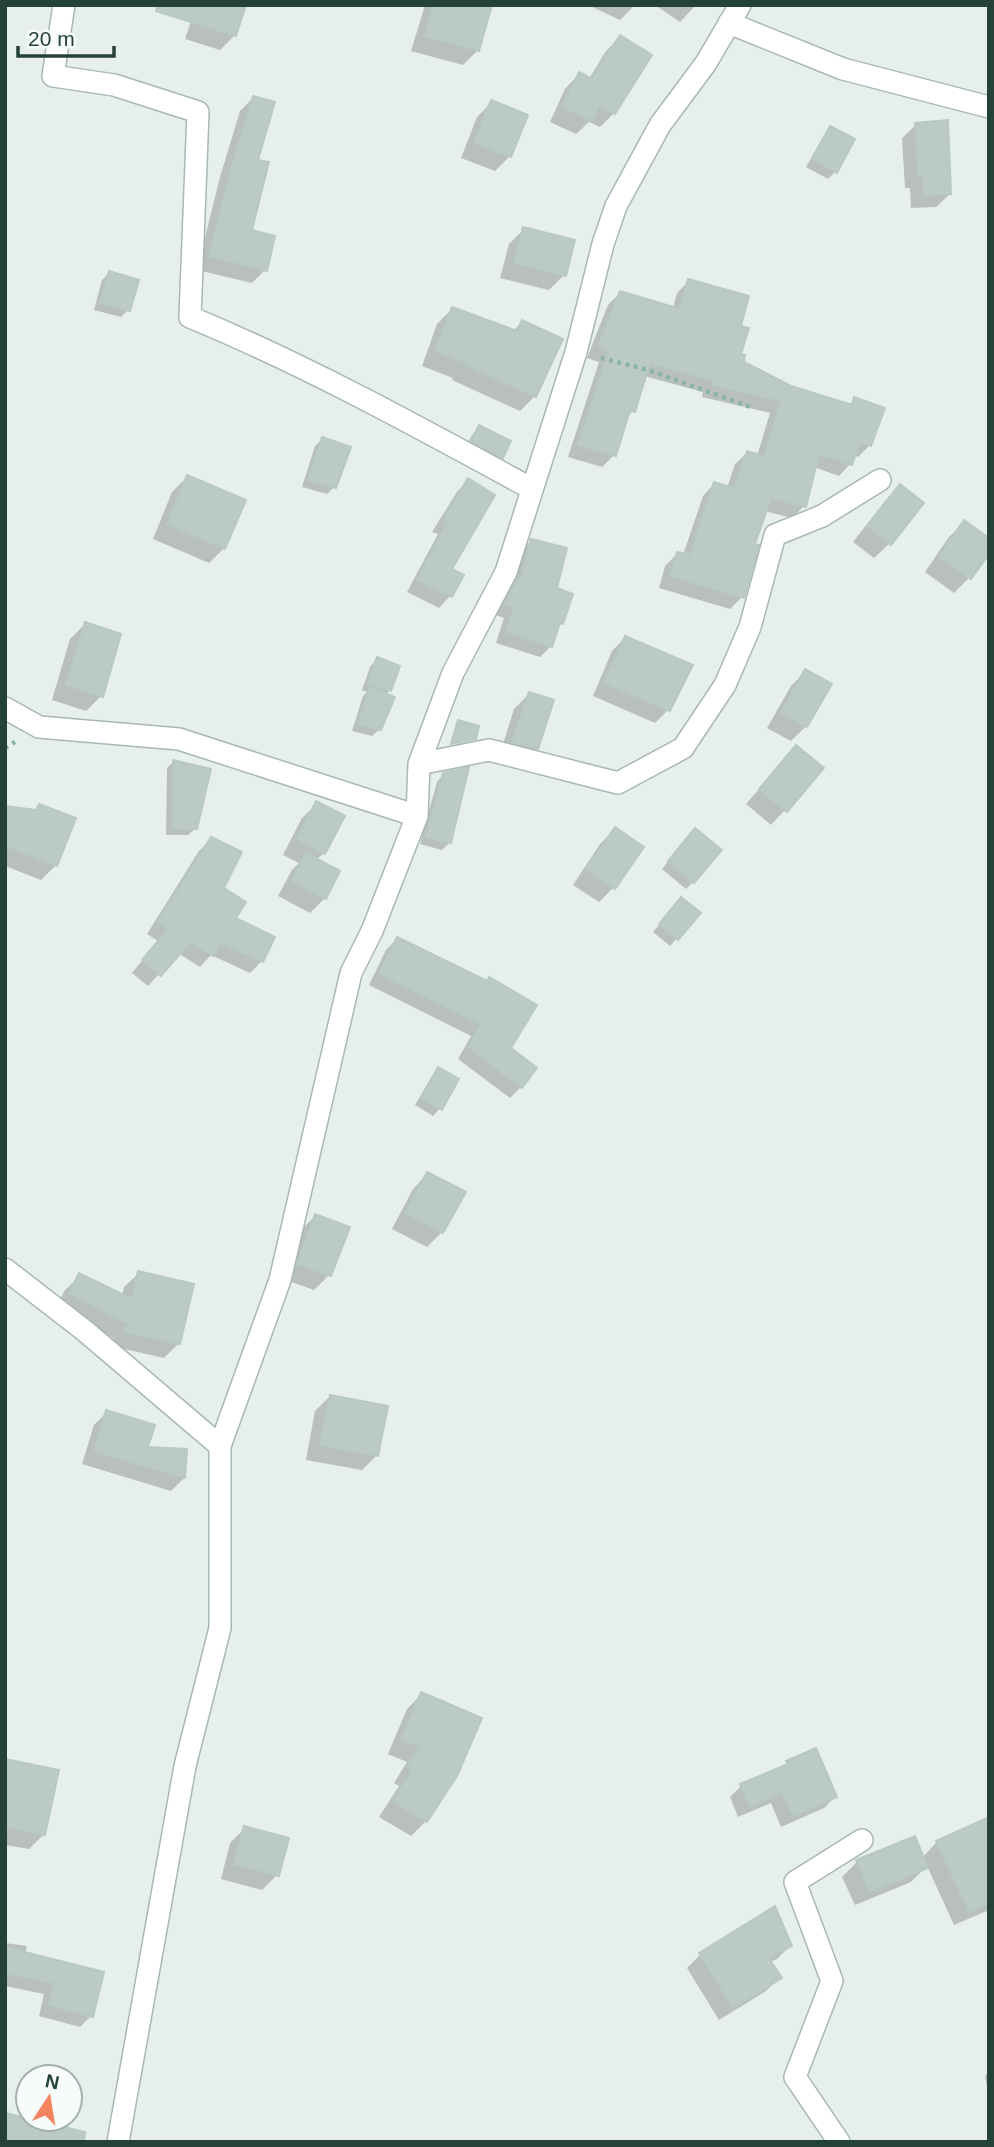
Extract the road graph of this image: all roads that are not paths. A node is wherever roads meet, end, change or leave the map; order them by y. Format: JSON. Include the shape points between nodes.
{"nodes":[{"id":1,"x":64,"y":5,"type":"edge"},
{"id":2,"x":735,"y":14,"type":"edge"},
{"id":3,"x":989,"y":107,"type":"edge"},
{"id":4,"x":880,"y":480,"type":"dead end"},
{"id":5,"x":532,"y":489,"type":"junction"},
{"id":6,"x":5,"y":708,"type":"edge"},
{"id":7,"x":419,"y":764,"type":"junction"},
{"id":8,"x":417,"y":816,"type":"junction"},
{"id":9,"x":5,"y":1269,"type":"edge"},
{"id":10,"x":220,"y":1446,"type":"junction"},
{"id":11,"x":862,"y":1840,"type":"dead end"},
{"id":12,"x":118,"y":2142,"type":"edge"},
{"id":13,"x":839,"y":2142,"type":"edge"}],
"edges":[{"from":1,"to":5,"type":"street","via":[[53,76],[114,85],[198,112],[190,317],[258,345]]},
{"from":2,"to":3,"type":"street","via":[[843,69]]},
{"from":2,"to":5,"type":"street","via":[[660,125],[616,206]]},
{"from":4,"to":7,"type":"street","via":[[822,516],[775,535],[750,627],[725,685],[683,748],[618,783],[489,750]]},
{"from":5,"to":7,"type":"street","via":[[506,572],[453,673]]},
{"from":6,"to":8,"type":"street","via":[[39,727],[179,739]]},
{"from":7,"to":8,"type":"street"},
{"from":8,"to":10,"type":"street","via":[[351,973],[280,1280]]},
{"from":9,"to":10,"type":"street"},
{"from":10,"to":12,"type":"street","via":[[220,1628],[185,1766]]},
{"from":11,"to":13,"type":"street","via":[[795,1882],[832,1982],[795,2077]]}]}
